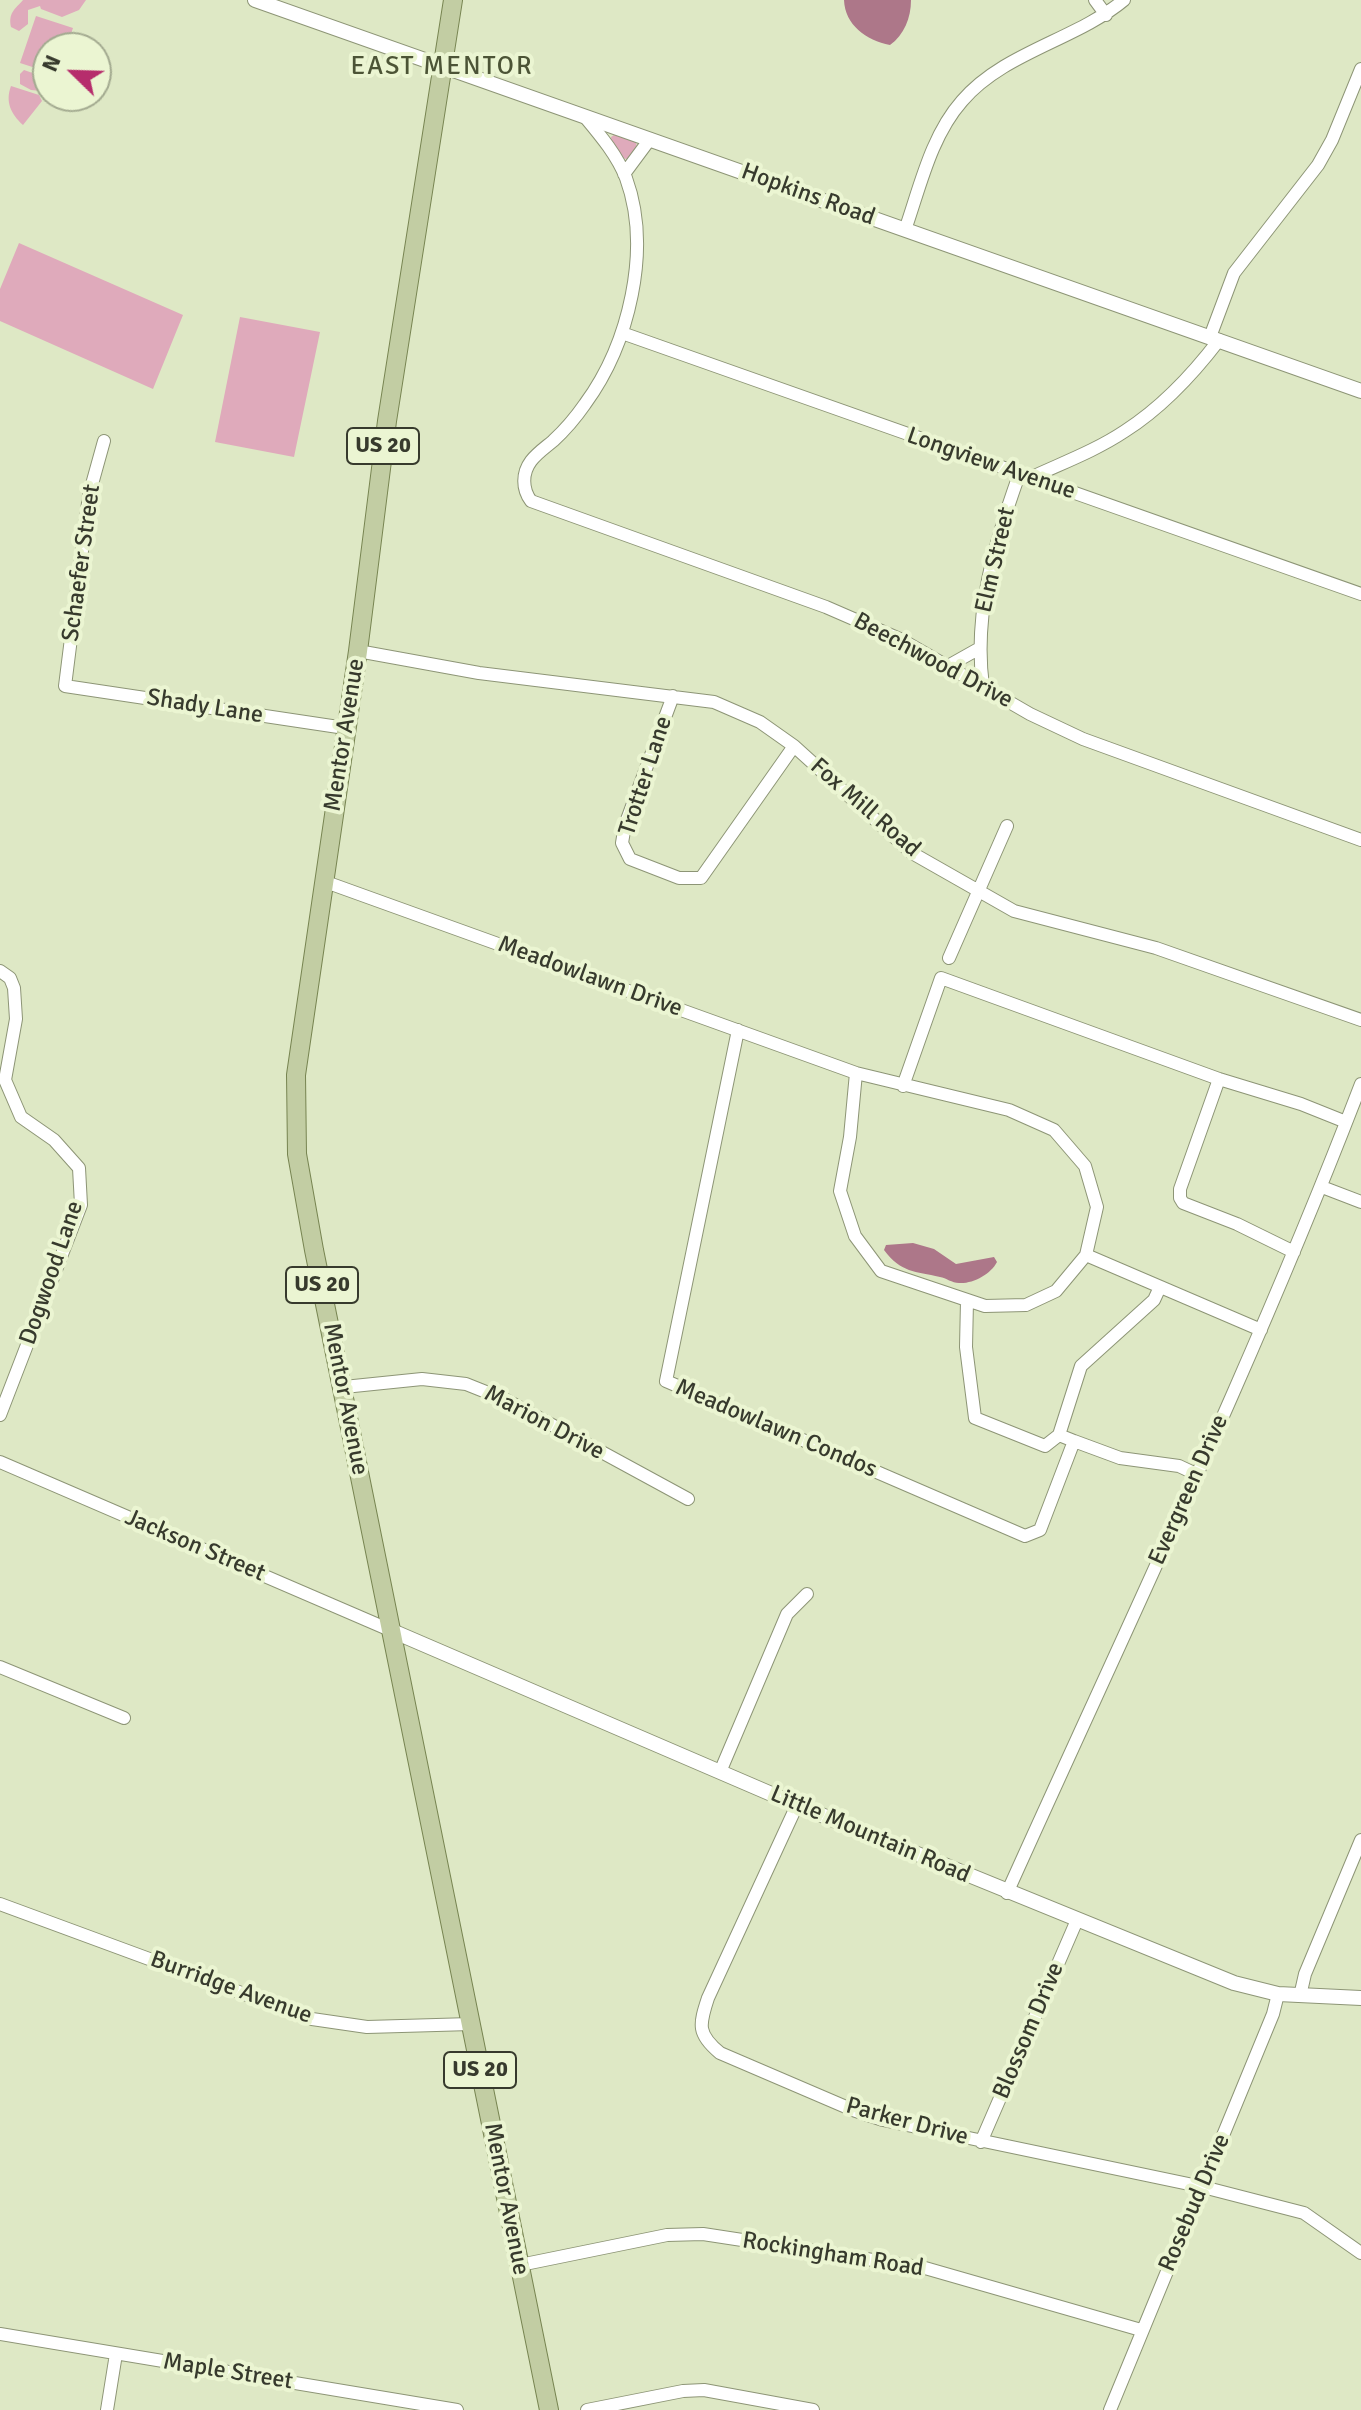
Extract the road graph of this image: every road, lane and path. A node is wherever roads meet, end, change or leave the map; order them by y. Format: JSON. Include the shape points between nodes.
{"nodes":[{"id":1,"x":255,"y":0,"type":"edge"},
{"id":2,"x":453,"y":0,"type":"edge"},
{"id":3,"x":1095,"y":0,"type":"edge"},
{"id":4,"x":1124,"y":0,"type":"edge"},
{"id":5,"x":1106,"y":15,"type":"junction"},
{"id":6,"x":445,"y":65,"type":"junction"},
{"id":7,"x":1361,"y":69,"type":"edge"},
{"id":8,"x":584,"y":115,"type":"junction"},
{"id":9,"x":650,"y":139,"type":"junction"},
{"id":10,"x":624,"y":174,"type":"junction"},
{"id":11,"x":905,"y":230,"type":"junction"},
{"id":12,"x":622,"y":333,"type":"junction"},
{"id":13,"x":1214,"y":339,"type":"junction"},
{"id":14,"x":1361,"y":391,"type":"edge"},
{"id":15,"x":104,"y":441,"type":"dead end"},
{"id":16,"x":1024,"y":476,"type":"junction"},
{"id":17,"x":1361,"y":594,"type":"edge"},
{"id":18,"x":980,"y":648,"type":"junction"},
{"id":19,"x":358,"y":651,"type":"junction"},
{"id":20,"x":948,"y":666,"type":"junction"},
{"id":21,"x":65,"y":686,"type":"joint"},
{"id":22,"x":983,"y":686,"type":"junction"},
{"id":23,"x":673,"y":696,"type":"junction"},
{"id":24,"x":345,"y":728,"type":"junction"},
{"id":25,"x":794,"y":746,"type":"junction"},
{"id":26,"x":1007,"y":826,"type":"dead end"},
{"id":27,"x":1361,"y":840,"type":"edge"},
{"id":28,"x":323,"y":881,"type":"junction"},
{"id":29,"x":978,"y":890,"type":"junction"},
{"id":30,"x":949,"y":958,"type":"dead end"},
{"id":31,"x":0,"y":971,"type":"edge"},
{"id":32,"x":1361,"y":1020,"type":"edge"},
{"id":33,"x":738,"y":1030,"type":"junction"},
{"id":34,"x":856,"y":1073,"type":"junction"},
{"id":35,"x":1219,"y":1079,"type":"junction"},
{"id":36,"x":1361,"y":1084,"type":"edge"},
{"id":37,"x":903,"y":1086,"type":"junction"},
{"id":38,"x":1346,"y":1122,"type":"junction"},
{"id":39,"x":1322,"y":1187,"type":"junction"},
{"id":40,"x":1361,"y":1202,"type":"edge"},
{"id":41,"x":1294,"y":1252,"type":"junction"},
{"id":42,"x":1086,"y":1255,"type":"junction"},
{"id":43,"x":1160,"y":1287,"type":"junction"},
{"id":44,"x":967,"y":1301,"type":"junction"},
{"id":45,"x":1261,"y":1330,"type":"junction"},
{"id":46,"x":344,"y":1387,"type":"junction"},
{"id":47,"x":0,"y":1415,"type":"edge"},
{"id":48,"x":1059,"y":1435,"type":"junction"},
{"id":49,"x":1074,"y":1441,"type":"junction"},
{"id":50,"x":0,"y":1462,"type":"edge"},
{"id":51,"x":1196,"y":1474,"type":"junction"},
{"id":52,"x":688,"y":1499,"type":"dead end"},
{"id":53,"x":807,"y":1594,"type":"dead end"},
{"id":54,"x":390,"y":1630,"type":"junction"},
{"id":55,"x":0,"y":1667,"type":"edge"},
{"id":56,"x":124,"y":1718,"type":"dead end"},
{"id":57,"x":720,"y":1772,"type":"junction"},
{"id":58,"x":797,"y":1805,"type":"junction"},
{"id":59,"x":1361,"y":1840,"type":"edge"},
{"id":60,"x":1007,"y":1893,"type":"junction"},
{"id":61,"x":0,"y":1904,"type":"edge"},
{"id":62,"x":1077,"y":1920,"type":"junction"},
{"id":63,"x":1278,"y":1994,"type":"junction"},
{"id":64,"x":1300,"y":1996,"type":"junction"},
{"id":65,"x":1361,"y":1998,"type":"edge"},
{"id":66,"x":471,"y":2024,"type":"junction"},
{"id":67,"x":981,"y":2142,"type":"junction"},
{"id":68,"x":1203,"y":2187,"type":"junction"},
{"id":69,"x":1361,"y":2253,"type":"edge"},
{"id":70,"x":520,"y":2265,"type":"junction"},
{"id":71,"x":1141,"y":2330,"type":"junction"},
{"id":72,"x":0,"y":2334,"type":"edge"},
{"id":73,"x":116,"y":2354,"type":"junction"},
{"id":74,"x":107,"y":2410,"type":"edge"},
{"id":75,"x":457,"y":2410,"type":"edge"},
{"id":76,"x":549,"y":2410,"type":"edge"},
{"id":77,"x":587,"y":2410,"type":"edge"},
{"id":78,"x":813,"y":2410,"type":"edge"},
{"id":79,"x":1110,"y":2410,"type":"edge"}],
"edges":[{"from":1,"to":6,"type":"street","name":"Hopkins Road"},
{"from":2,"to":6,"type":"main road","name":"Mentor Avenue","number":"US 20"},
{"from":3,"to":5,"type":"street"},
{"from":4,"to":5,"type":"street"},
{"from":5,"to":11,"type":"street","via":[[1010,65],[963,99],[931,155]]},
{"from":6,"to":8,"type":"street","name":"Hopkins Road"},
{"from":6,"to":19,"type":"main road","name":"Mentor Avenue","number":"US 20","via":[[387,421]]},
{"from":7,"to":13,"type":"street","via":[[1318,165],[1234,273]]},
{"from":8,"to":9,"type":"street","name":"Hopkins Road"},
{"from":8,"to":10,"type":"street"},
{"from":9,"to":10,"type":"street"},
{"from":9,"to":11,"type":"street","name":"Hopkins Road"},
{"from":10,"to":12,"type":"street","via":[[637,247]]},
{"from":11,"to":13,"type":"street","name":"Hopkins Road"},
{"from":12,"to":16,"type":"street","name":"Longview Avenue"},
{"from":12,"to":20,"type":"street","name":"Beechwood Drive","via":[[588,401],[530,462],[523,483],[526,494],[537,505],[793,593]]},
{"from":13,"to":14,"type":"street","name":"Hopkins Road"},
{"from":13,"to":16,"type":"street","name":"Elm Street","via":[[1161,403],[1126,431]]},
{"from":15,"to":21,"type":"street","name":"Schaefer Street","via":[[89,495]]},
{"from":16,"to":17,"type":"street","name":"Longview Avenue"},
{"from":16,"to":18,"type":"street","name":"Elm Street","via":[[995,550]]},
{"from":18,"to":20,"type":"street","name":"Elm Street"},
{"from":18,"to":22,"type":"street","name":"Elm Street"},
{"from":19,"to":23,"type":"street","name":"Fox Mill Road","via":[[479,673]]},
{"from":19,"to":24,"type":"main road","name":"Mentor Avenue","number":"US 20"},
{"from":20,"to":22,"type":"street","name":"Beechwood Drive"},
{"from":21,"to":24,"type":"street","name":"Shady Lane"},
{"from":22,"to":27,"type":"street","name":"Beechwood Drive","via":[[1083,739]]},
{"from":23,"to":25,"type":"street","name":"Fox Mill Road","via":[[737,710]]},
{"from":23,"to":25,"type":"street","name":"Trotter Lane","via":[[625,825],[622,843],[630,859],[679,878],[701,878]]},
{"from":24,"to":28,"type":"main road","name":"Mentor Avenue","number":"US 20"},
{"from":25,"to":29,"type":"street","name":"Fox Mill Road","via":[[912,853]]},
{"from":26,"to":29,"type":"street"},
{"from":28,"to":33,"type":"street","name":"Meadowlawn Drive"},
{"from":28,"to":46,"type":"main road","name":"Mentor Avenue","number":"US 20","via":[[295,1115],[301,1179]]},
{"from":29,"to":30,"type":"street"},
{"from":29,"to":32,"type":"street","name":"Fox Mill Road","via":[[1014,911],[1156,948]]},
{"from":31,"to":47,"type":"street","name":"Dogwood Lane","via":[[14,988],[16,1019],[5,1080],[21,1117],[54,1140],[79,1168],[81,1205]]},
{"from":33,"to":34,"type":"street","name":"Meadowlawn Drive"},
{"from":33,"to":49,"type":"street","name":"Meadowlawn Condos","via":[[666,1381],[1025,1536],[1040,1530]]},
{"from":34,"to":37,"type":"street","name":"Meadowlawn Drive"},
{"from":34,"to":44,"type":"street","name":"Meadowlawn Drive","via":[[840,1191],[855,1236],[881,1271]]},
{"from":35,"to":37,"type":"street","via":[[941,978]]},
{"from":35,"to":38,"type":"street"},
{"from":35,"to":41,"type":"street","via":[[1180,1198]]},
{"from":36,"to":38,"type":"street","name":"Evergreen Drive"},
{"from":37,"to":42,"type":"street","name":"Meadowlawn Drive","via":[[1009,1110],[1054,1130],[1085,1166],[1097,1207]]},
{"from":38,"to":39,"type":"street","name":"Evergreen Drive"},
{"from":39,"to":40,"type":"street"},
{"from":39,"to":41,"type":"street","name":"Evergreen Drive"},
{"from":41,"to":45,"type":"street","name":"Evergreen Drive"},
{"from":42,"to":43,"type":"street"},
{"from":42,"to":44,"type":"street","name":"Meadowlawn Drive","via":[[1056,1291],[1026,1305]]},
{"from":43,"to":45,"type":"street"},
{"from":43,"to":48,"type":"street","via":[[1154,1300],[1081,1366]]},
{"from":44,"to":48,"type":"street","via":[[966,1347],[975,1418],[1045,1446]]},
{"from":45,"to":51,"type":"street","name":"Evergreen Drive"},
{"from":46,"to":52,"type":"street","name":"Marion Drive","via":[[422,1379],[466,1384],[506,1400]]},
{"from":46,"to":54,"type":"main road","name":"Mentor Avenue","number":"US 20"},
{"from":48,"to":49,"type":"street"},
{"from":49,"to":51,"type":"street","via":[[1120,1458],[1179,1466]]},
{"from":50,"to":54,"type":"street","name":"Jackson Street"},
{"from":51,"to":60,"type":"street","name":"Evergreen Drive"},
{"from":53,"to":57,"type":"street","via":[[787,1614]]},
{"from":54,"to":57,"type":"street","name":"Little Mountain Road"},
{"from":54,"to":66,"type":"main road","name":"Mentor Avenue","number":"US 20"},
{"from":55,"to":56,"type":"street"},
{"from":57,"to":58,"type":"street","name":"Little Mountain Road"},
{"from":58,"to":60,"type":"street","name":"Little Mountain Road"},
{"from":58,"to":67,"type":"street","name":"Parker Drive","via":[[708,1998],[700,2020],[706,2042],[720,2053],[853,2110]]},
{"from":59,"to":64,"type":"street"},
{"from":60,"to":62,"type":"street","name":"Little Mountain Road"},
{"from":61,"to":66,"type":"street","name":"Burridge Avenue","via":[[312,2019],[367,2027]]},
{"from":62,"to":63,"type":"street","name":"Little Mountain Road","via":[[1234,1983]]},
{"from":62,"to":67,"type":"street","name":"Blossom Drive"},
{"from":63,"to":64,"type":"street","name":"Little Mountain Road"},
{"from":63,"to":68,"type":"street","name":"Rosebud Drive"},
{"from":64,"to":65,"type":"street","name":"Little Mountain Road"},
{"from":66,"to":70,"type":"main road","name":"Mentor Avenue","number":"US 20"},
{"from":67,"to":68,"type":"street","name":"Parker Drive"},
{"from":68,"to":69,"type":"street","name":"Parker Drive","via":[[1304,2213]]},
{"from":68,"to":71,"type":"street","name":"Rosebud Drive"},
{"from":70,"to":71,"type":"street","name":"Rockingham Road","via":[[667,2235],[703,2234],[925,2268]]},
{"from":70,"to":76,"type":"main road","name":"Mentor Avenue","number":"US 20"},
{"from":71,"to":79,"type":"street","name":"Rosebud Drive"},
{"from":72,"to":73,"type":"street","name":"Maple Street"},
{"from":73,"to":74,"type":"street"},
{"from":73,"to":75,"type":"street","name":"Maple Street"},
{"from":77,"to":78,"type":"street","via":[[704,2390]]}]}
